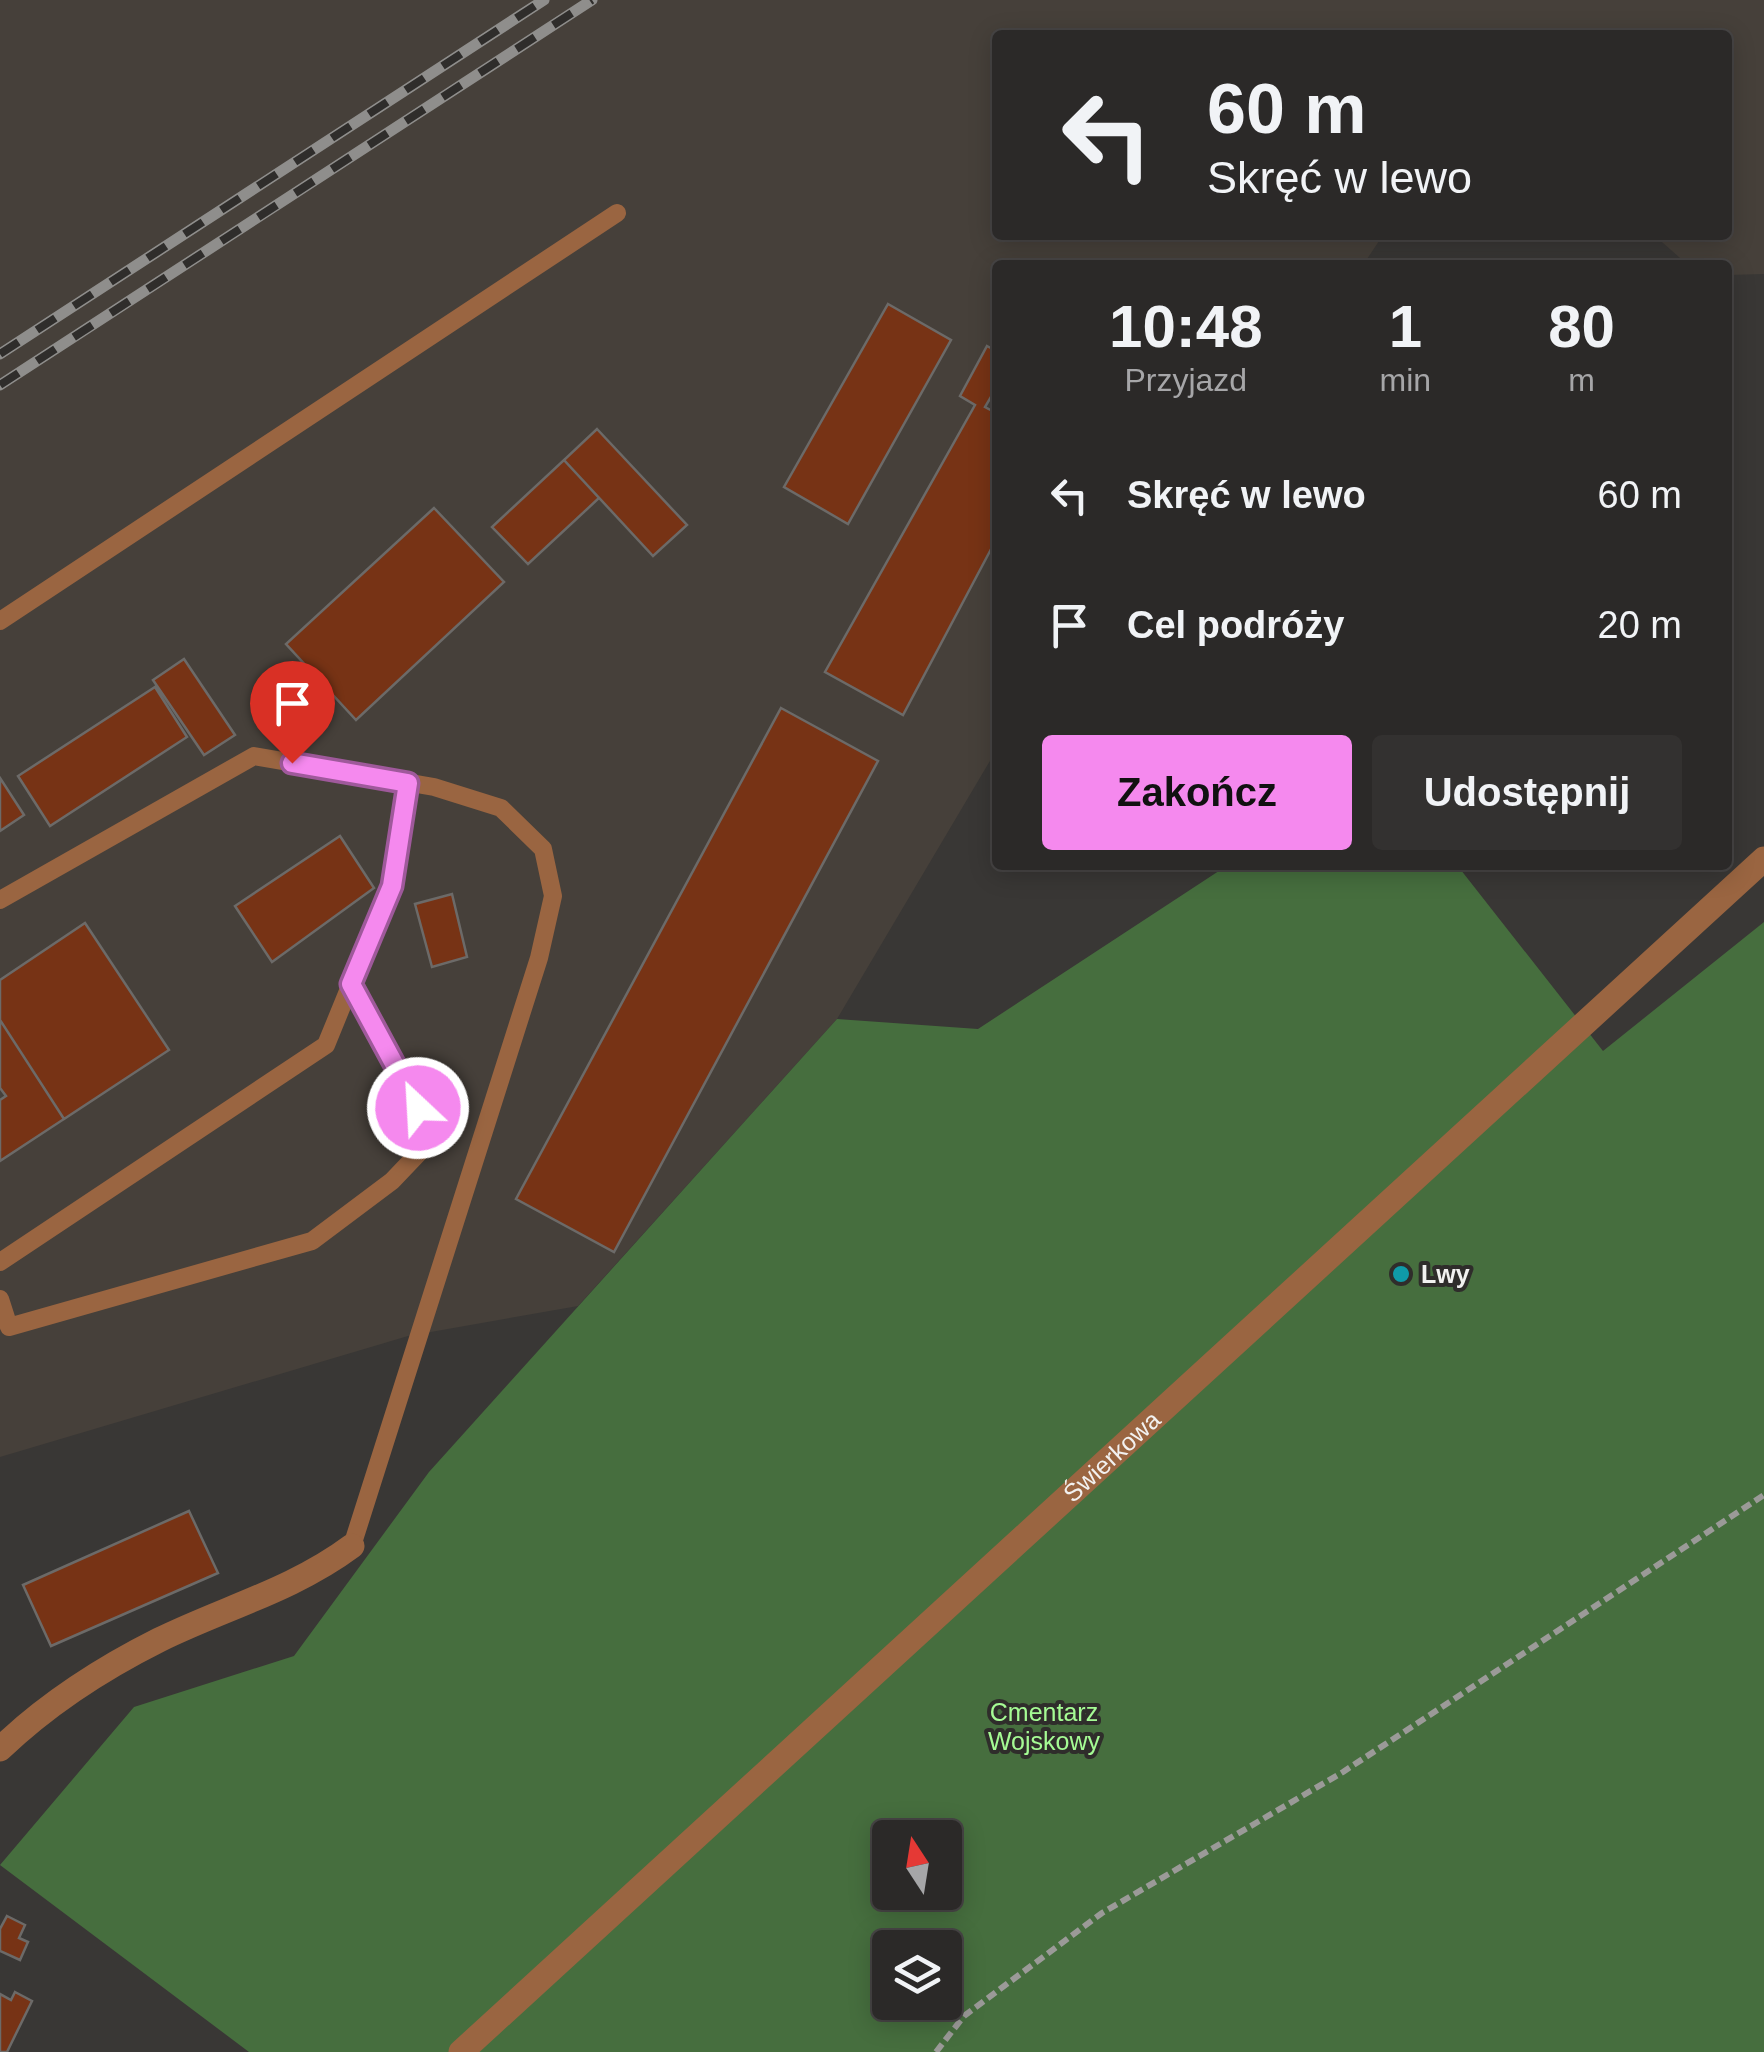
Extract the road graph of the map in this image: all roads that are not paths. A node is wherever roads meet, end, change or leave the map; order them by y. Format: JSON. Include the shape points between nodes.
{"nodes":[{"id":1,"x":617,"y":214,"type":"dead end"},
{"id":2,"x":0,"y":621,"type":"edge"},
{"id":3,"x":408,"y":783,"type":"junction"},
{"id":4,"x":1764,"y":859,"type":"edge"},
{"id":5,"x":0,"y":900,"type":"edge"},
{"id":6,"x":351,"y":984,"type":"junction"},
{"id":7,"x":0,"y":1262,"type":"edge"},
{"id":8,"x":0,"y":1298,"type":"edge"},
{"id":9,"x":352,"y":1546,"type":"joint"},
{"id":10,"x":0,"y":1749,"type":"edge"},
{"id":11,"x":461,"y":2052,"type":"edge"}],
"edges":[{"from":1,"to":2,"type":"lane"},
{"from":3,"to":5,"type":"lane","via":[[254,756]]},
{"from":3,"to":6,"type":"lane","via":[[392,886]]},
{"from":3,"to":9,"type":"lane","via":[[501,808],[543,850],[553,896]]},
{"from":4,"to":11,"type":"street","name":"Świerkowa"},
{"from":6,"to":7,"type":"lane","via":[[326,1045]]},
{"from":6,"to":8,"type":"lane","via":[[406,1077],[432,1139],[392,1181],[312,1241],[9,1326]]},
{"from":9,"to":10,"type":"street","via":[[314,1575],[157,1641],[42,1708]]}]}
